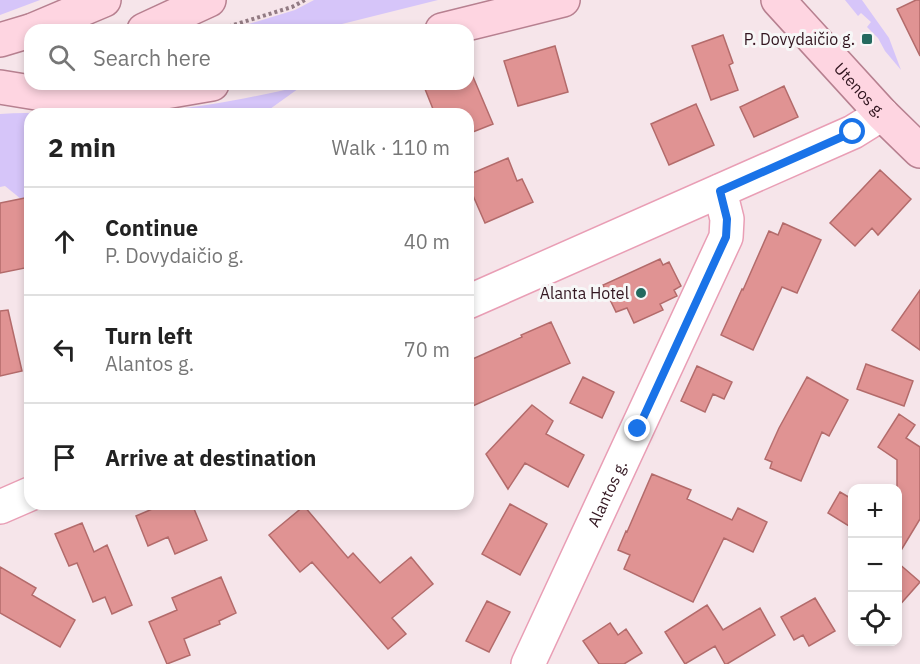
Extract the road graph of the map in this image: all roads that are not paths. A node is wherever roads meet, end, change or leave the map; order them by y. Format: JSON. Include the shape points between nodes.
{"nodes":[{"id":1,"x":104,"y":0,"type":"edge"},
{"id":2,"x":209,"y":0,"type":"edge"},
{"id":3,"x":563,"y":0,"type":"edge"},
{"id":4,"x":778,"y":0,"type":"edge"},
{"id":5,"x":47,"y":24,"type":"edge"},
{"id":6,"x":157,"y":24,"type":"edge"},
{"id":7,"x":466,"y":24,"type":"edge"},
{"id":8,"x":24,"y":33,"type":"edge"},
{"id":9,"x":0,"y":40,"type":"edge"},
{"id":10,"x":24,"y":76,"type":"edge"},
{"id":11,"x":0,"y":86,"type":"edge"},
{"id":12,"x":177,"y":90,"type":"edge"},
{"id":13,"x":882,"y":114,"type":"junction"},
{"id":14,"x":920,"y":151,"type":"edge"},
{"id":15,"x":720,"y":191,"type":"junction"},
{"id":16,"x":474,"y":299,"type":"edge"},
{"id":17,"x":24,"y":497,"type":"edge"},
{"id":18,"x":0,"y":507,"type":"edge"},
{"id":19,"x":528,"y":664,"type":"edge"}],
"edges":[{"from":1,"to":5,"type":"main road"},
{"from":2,"to":6,"type":"main road"},
{"from":3,"to":7,"type":"main road"},
{"from":4,"to":13,"type":"main road","name":"Utenos g."},
{"from":8,"to":9,"type":"main road"},
{"from":10,"to":11,"type":"main road"},
{"from":11,"to":12,"type":"main road","via":[[73,99],[136,97]]},
{"from":13,"to":14,"type":"main road","name":"Utenos g."},
{"from":13,"to":15,"type":"street","via":[[853,132]]},
{"from":15,"to":16,"type":"street"},
{"from":15,"to":19,"type":"street","name":"Alantos g.","via":[[727,219],[726,237]]},
{"from":17,"to":18,"type":"street"}]}
